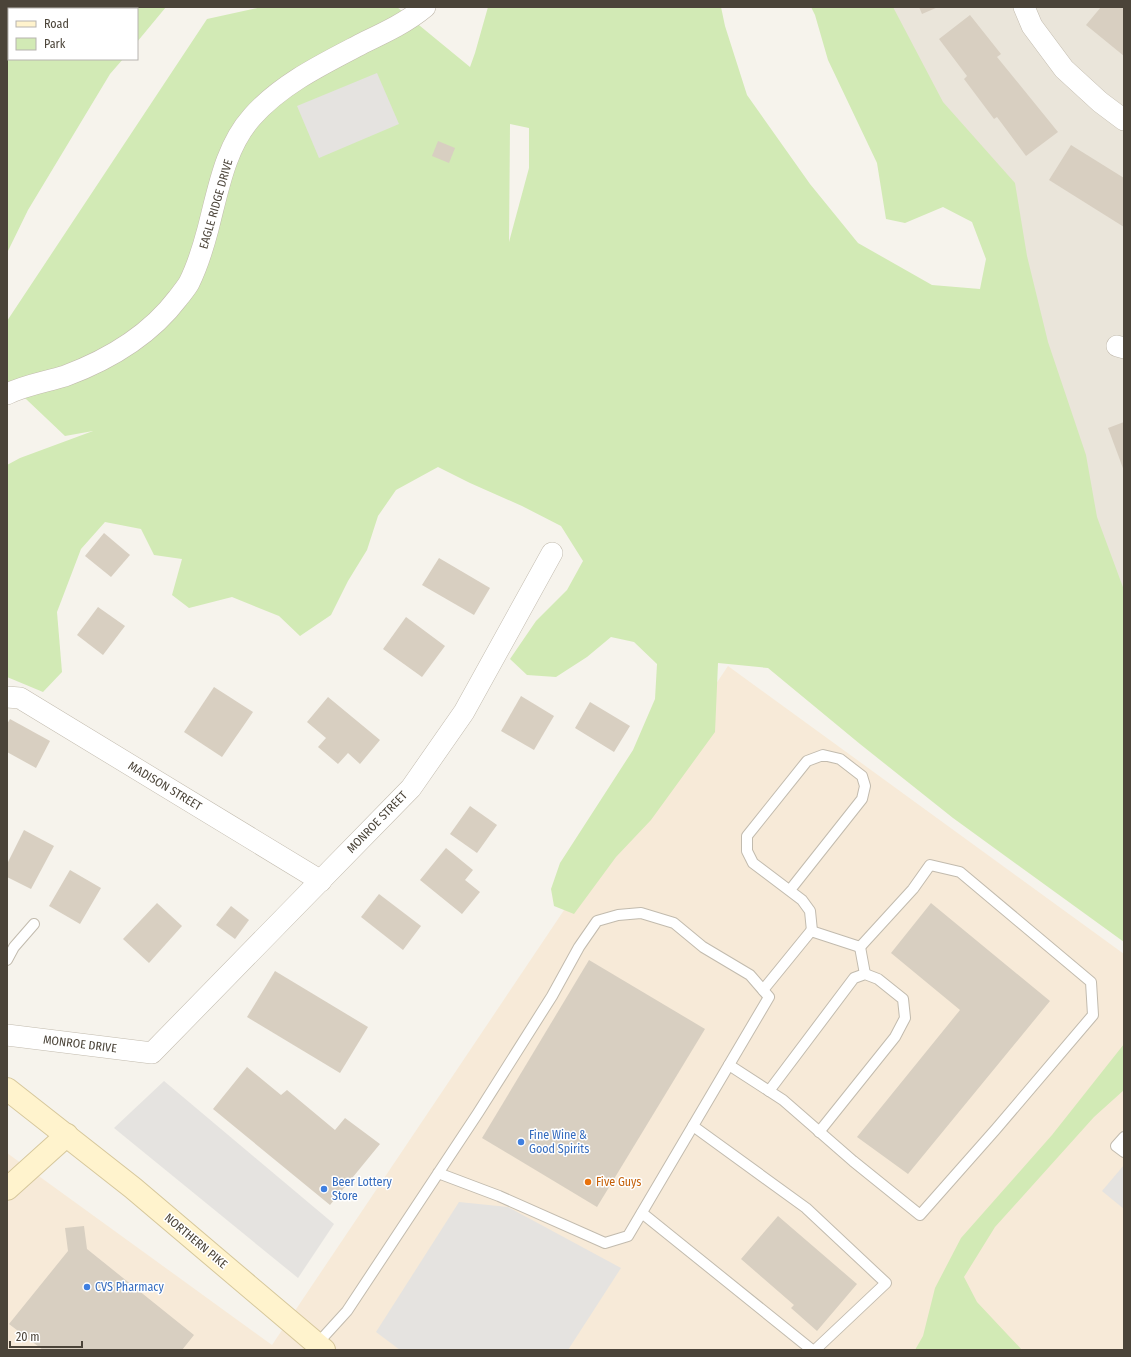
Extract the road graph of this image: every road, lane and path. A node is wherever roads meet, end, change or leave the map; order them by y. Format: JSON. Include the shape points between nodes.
{"nodes":[{"id":1,"x":425,"y":7,"type":"edge"},
{"id":2,"x":1024,"y":7,"type":"edge"},
{"id":3,"x":1124,"y":120,"type":"edge"},
{"id":4,"x":7,"y":394,"type":"edge"},
{"id":5,"x":552,"y":553,"type":"dead end"},
{"id":6,"x":7,"y":696,"type":"edge"},
{"id":7,"x":321,"y":881,"type":"junction"},
{"id":8,"x":790,"y":890,"type":"junction"},
{"id":9,"x":34,"y":924,"type":"dead end"},
{"id":10,"x":812,"y":931,"type":"junction"},
{"id":11,"x":860,"y":947,"type":"junction"},
{"id":12,"x":7,"y":960,"type":"edge"},
{"id":13,"x":865,"y":974,"type":"junction"},
{"id":14,"x":763,"y":990,"type":"junction"},
{"id":15,"x":7,"y":1035,"type":"edge"},
{"id":16,"x":152,"y":1053,"type":"joint"},
{"id":17,"x":729,"y":1065,"type":"junction"},
{"id":18,"x":7,"y":1089,"type":"edge"},
{"id":19,"x":769,"y":1091,"type":"junction"},
{"id":20,"x":693,"y":1126,"type":"junction"},
{"id":21,"x":819,"y":1132,"type":"junction"},
{"id":22,"x":67,"y":1135,"type":"junction"},
{"id":23,"x":1124,"y":1137,"type":"edge"},
{"id":24,"x":1124,"y":1152,"type":"edge"},
{"id":25,"x":438,"y":1174,"type":"junction"},
{"id":26,"x":7,"y":1189,"type":"edge"},
{"id":27,"x":642,"y":1213,"type":"junction"},
{"id":28,"x":322,"y":1348,"type":"edge"},
{"id":29,"x":812,"y":1350,"type":"edge"},
{"id":30,"x":815,"y":1350,"type":"edge"}],
"edges":[{"from":1,"to":4,"type":"street","name":"EAGLE RIDGE DRIVE","via":[[396,27],[296,79],[270,98],[250,118],[225,165],[200,258],[188,284],[168,311],[119,351],[94,364]]},
{"from":2,"to":3,"type":"street","via":[[1032,26],[1064,69]]},
{"from":5,"to":7,"type":"street","name":"MONROE STREET","via":[[464,712],[411,788]]},
{"from":6,"to":7,"type":"street","name":"MADISON STREET","via":[[20,698]]},
{"from":7,"to":16,"type":"street","name":"MONROE STREET"},
{"from":8,"to":8,"type":"lane","via":[[753,862],[747,851],[747,836],[807,761],[823,755],[840,759],[862,776],[865,786],[862,799]]},
{"from":8,"to":10,"type":"lane","via":[[810,911]]},
{"from":9,"to":12,"type":"lane","via":[[14,947]]},
{"from":10,"to":11,"type":"lane"},
{"from":10,"to":14,"type":"lane"},
{"from":11,"to":13,"type":"lane"},
{"from":11,"to":21,"type":"lane","via":[[913,889],[930,865],[960,872],[1091,982],[1093,1015],[920,1215]]},
{"from":13,"to":19,"type":"lane","via":[[854,978]]},
{"from":13,"to":21,"type":"lane","via":[[878,979],[902,999],[905,1018],[895,1037]]},
{"from":14,"to":17,"type":"lane","via":[[769,997]]},
{"from":14,"to":25,"type":"lane","via":[[750,975],[703,947],[674,923],[641,913],[618,915],[597,921]]},
{"from":15,"to":16,"type":"street","name":"MONROE DRIVE"},
{"from":17,"to":19,"type":"lane"},
{"from":17,"to":20,"type":"lane"},
{"from":18,"to":22,"type":"main road","name":"NORTHERN PIKE"},
{"from":19,"to":21,"type":"lane"},
{"from":20,"to":27,"type":"lane"},
{"from":20,"to":30,"type":"lane","via":[[806,1208],[886,1282]]},
{"from":22,"to":26,"type":"main road"},
{"from":22,"to":28,"type":"main road","name":"NORTHERN PIKE"},
{"from":23,"to":24,"type":"lane","via":[[1116,1146]]},
{"from":25,"to":27,"type":"lane","via":[[500,1196],[605,1243],[628,1236]]},
{"from":25,"to":28,"type":"lane"},
{"from":27,"to":29,"type":"lane"}]}
